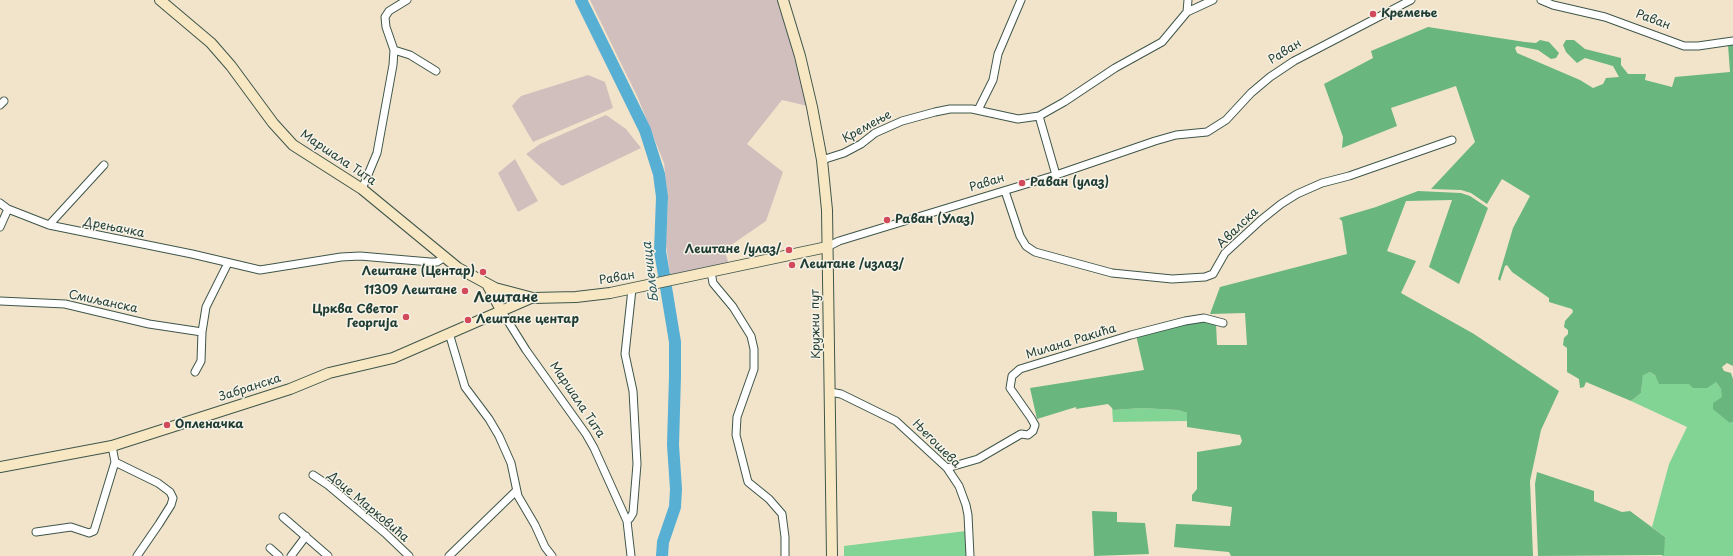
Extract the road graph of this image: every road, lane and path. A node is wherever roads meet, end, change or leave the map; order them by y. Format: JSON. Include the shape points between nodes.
{"nodes":[{"id":1,"x":160,"y":0,"type":"edge"},
{"id":2,"x":407,"y":0,"type":"edge"},
{"id":3,"x":783,"y":0,"type":"edge"},
{"id":4,"x":1021,"y":0,"type":"edge"},
{"id":5,"x":1188,"y":0,"type":"edge"},
{"id":6,"x":1213,"y":0,"type":"edge"},
{"id":7,"x":1411,"y":0,"type":"edge"},
{"id":8,"x":1542,"y":0,"type":"edge"},
{"id":9,"x":1187,"y":12,"type":"junction"},
{"id":10,"x":1733,"y":41,"type":"edge"},
{"id":11,"x":394,"y":50,"type":"junction"},
{"id":12,"x":436,"y":71,"type":"dead end"},
{"id":13,"x":978,"y":110,"type":"junction"},
{"id":14,"x":1039,"y":116,"type":"junction"},
{"id":15,"x":1452,"y":140,"type":"dead end"},
{"id":16,"x":822,"y":160,"type":"junction"},
{"id":17,"x":104,"y":165,"type":"dead end"},
{"id":18,"x":1056,"y":175,"type":"junction"},
{"id":19,"x":362,"y":189,"type":"junction"},
{"id":20,"x":1005,"y":191,"type":"junction"},
{"id":21,"x":0,"y":203,"type":"edge"},
{"id":22,"x":8,"y":209,"type":"junction"},
{"id":23,"x":49,"y":225,"type":"junction"},
{"id":24,"x":0,"y":227,"type":"edge"},
{"id":25,"x":827,"y":246,"type":"junction"},
{"id":26,"x":445,"y":257,"type":"junction"},
{"id":27,"x":228,"y":263,"type":"junction"},
{"id":28,"x":711,"y":272,"type":"junction"},
{"id":29,"x":487,"y":284,"type":"junction"},
{"id":30,"x":632,"y":289,"type":"junction"},
{"id":31,"x":533,"y":298,"type":"junction"},
{"id":32,"x":0,"y":300,"type":"edge"},
{"id":33,"x":501,"y":310,"type":"junction"},
{"id":34,"x":1223,"y":323,"type":"dead end"},
{"id":35,"x":202,"y":332,"type":"junction"},
{"id":36,"x":449,"y":333,"type":"junction"},
{"id":37,"x":195,"y":372,"type":"dead end"},
{"id":38,"x":830,"y":392,"type":"junction"},
{"id":39,"x":112,"y":446,"type":"junction"},
{"id":40,"x":115,"y":462,"type":"junction"},
{"id":41,"x":0,"y":468,"type":"edge"},
{"id":42,"x":947,"y":468,"type":"junction"},
{"id":43,"x":313,"y":475,"type":"dead end"},
{"id":44,"x":516,"y":491,"type":"junction"},
{"id":45,"x":283,"y":517,"type":"dead end"},
{"id":46,"x":627,"y":521,"type":"junction"},
{"id":47,"x":36,"y":532,"type":"dead end"},
{"id":48,"x":306,"y":536,"type":"junction"},
{"id":49,"x":270,"y":548,"type":"dead end"},
{"id":50,"x":452,"y":555,"type":"edge"},
{"id":51,"x":137,"y":556,"type":"edge"},
{"id":52,"x":279,"y":556,"type":"edge"},
{"id":53,"x":291,"y":556,"type":"edge"},
{"id":54,"x":328,"y":556,"type":"edge"},
{"id":55,"x":409,"y":556,"type":"edge"},
{"id":56,"x":552,"y":556,"type":"edge"},
{"id":57,"x":631,"y":556,"type":"edge"},
{"id":58,"x":784,"y":556,"type":"edge"},
{"id":59,"x":832,"y":556,"type":"edge"},
{"id":60,"x":970,"y":556,"type":"edge"}],
"edges":[{"from":1,"to":19,"type":"street","name":"Маршала Тита","via":[[211,43],[293,145]]},
{"from":2,"to":11,"type":"street","via":[[389,11],[385,17]]},
{"from":3,"to":16,"type":"street","name":"Кружни пут","via":[[806,81]]},
{"from":4,"to":13,"type":"street","via":[[998,54],[993,80]]},
{"from":5,"to":9,"type":"street"},
{"from":6,"to":9,"type":"street"},
{"from":7,"to":18,"type":"street","name":"Раван","via":[[1294,61],[1270,77],[1226,120],[1206,132],[1176,135]]},
{"from":8,"to":10,"type":"street","name":"Раван","via":[[1605,17],[1684,46]]},
{"from":9,"to":14,"type":"street","name":"Кремење","via":[[1162,42]]},
{"from":11,"to":12,"type":"street","via":[[410,55]]},
{"from":11,"to":19,"type":"street","via":[[377,153]]},
{"from":13,"to":14,"type":"street","name":"Кремење","via":[[1018,119]]},
{"from":13,"to":16,"type":"street","name":"Кремење","via":[[942,110],[908,119],[875,133],[844,153]]},
{"from":14,"to":18,"type":"street"},
{"from":15,"to":20,"type":"street","name":"Авалска","via":[[1322,183],[1297,194],[1260,220],[1225,253],[1213,274],[1200,278],[1172,280],[1112,273],[1034,252],[1026,246],[1020,236]]},
{"from":16,"to":25,"type":"street","name":"Кружни пут","via":[[827,210]]},
{"from":17,"to":23,"type":"street"},
{"from":18,"to":20,"type":"street","name":"Раван"},
{"from":19,"to":26,"type":"street","name":"Маршала Тита"},
{"from":20,"to":25,"type":"street","name":"Раван"},
{"from":21,"to":22,"type":"street","name":"Дрењачка"},
{"from":22,"to":23,"type":"street","name":"Дрењачка"},
{"from":22,"to":24,"type":"street"},
{"from":23,"to":27,"type":"street","name":"Дрењачка"},
{"from":25,"to":28,"type":"street","name":"Раван"},
{"from":25,"to":38,"type":"street","name":"Кружни пут"},
{"from":26,"to":27,"type":"street","name":"Дрењачка","via":[[437,262],[430,262],[360,256],[263,270]]},
{"from":26,"to":29,"type":"street","name":"Маршала Тита"},
{"from":27,"to":35,"type":"street","via":[[208,301]]},
{"from":28,"to":30,"type":"street","name":"Раван"},
{"from":28,"to":58,"type":"street","via":[[713,283],[751,336],[754,369],[737,417],[736,435],[748,482],[770,499],[782,514]]},
{"from":29,"to":31,"type":"street","name":"Раван","via":[[503,291]]},
{"from":29,"to":33,"type":"street"},
{"from":30,"to":31,"type":"street","name":"Раван","via":[[576,297]]},
{"from":30,"to":46,"type":"street","via":[[626,354],[633,391],[636,464],[632,513]]},
{"from":31,"to":33,"type":"street","name":"Раван"},
{"from":32,"to":35,"type":"street","name":"Смиљанска","via":[[65,304],[149,324]]},
{"from":33,"to":36,"type":"street","name":"Забранска"},
{"from":33,"to":46,"type":"street","name":"Маршала Тита","via":[[586,434]]},
{"from":34,"to":42,"type":"street","name":"Милана Ракића","via":[[1204,318],[1185,321],[1020,369],[1012,376],[1010,388],[1035,424],[1034,431],[1021,434],[978,459]]},
{"from":35,"to":37,"type":"street","via":[[201,361]]},
{"from":36,"to":39,"type":"street","name":"Забранска","via":[[393,358],[329,373],[290,389]]},
{"from":36,"to":44,"type":"street","via":[[465,387],[488,418],[506,449]]},
{"from":38,"to":42,"type":"street","name":"Његошева","via":[[841,394],[896,421]]},
{"from":38,"to":59,"type":"street","name":"Кружни пут"},
{"from":39,"to":40,"type":"street"},
{"from":39,"to":41,"type":"street","name":"Забранска"},
{"from":40,"to":47,"type":"street","via":[[94,531],[89,533],[71,527]]},
{"from":40,"to":51,"type":"street","via":[[158,484],[170,492],[173,498],[163,518]]},
{"from":42,"to":60,"type":"street","name":"Његошева","via":[[960,486],[966,505]]},
{"from":43,"to":55,"type":"street","name":"Доце Марковића","via":[[379,528]]},
{"from":44,"to":50,"type":"street"},
{"from":44,"to":56,"type":"street","via":[[544,547]]},
{"from":45,"to":48,"type":"street"},
{"from":46,"to":57,"type":"street","name":"Маршала Тита"},
{"from":48,"to":53,"type":"street"},
{"from":48,"to":54,"type":"street"},
{"from":49,"to":52,"type":"street"}]}
